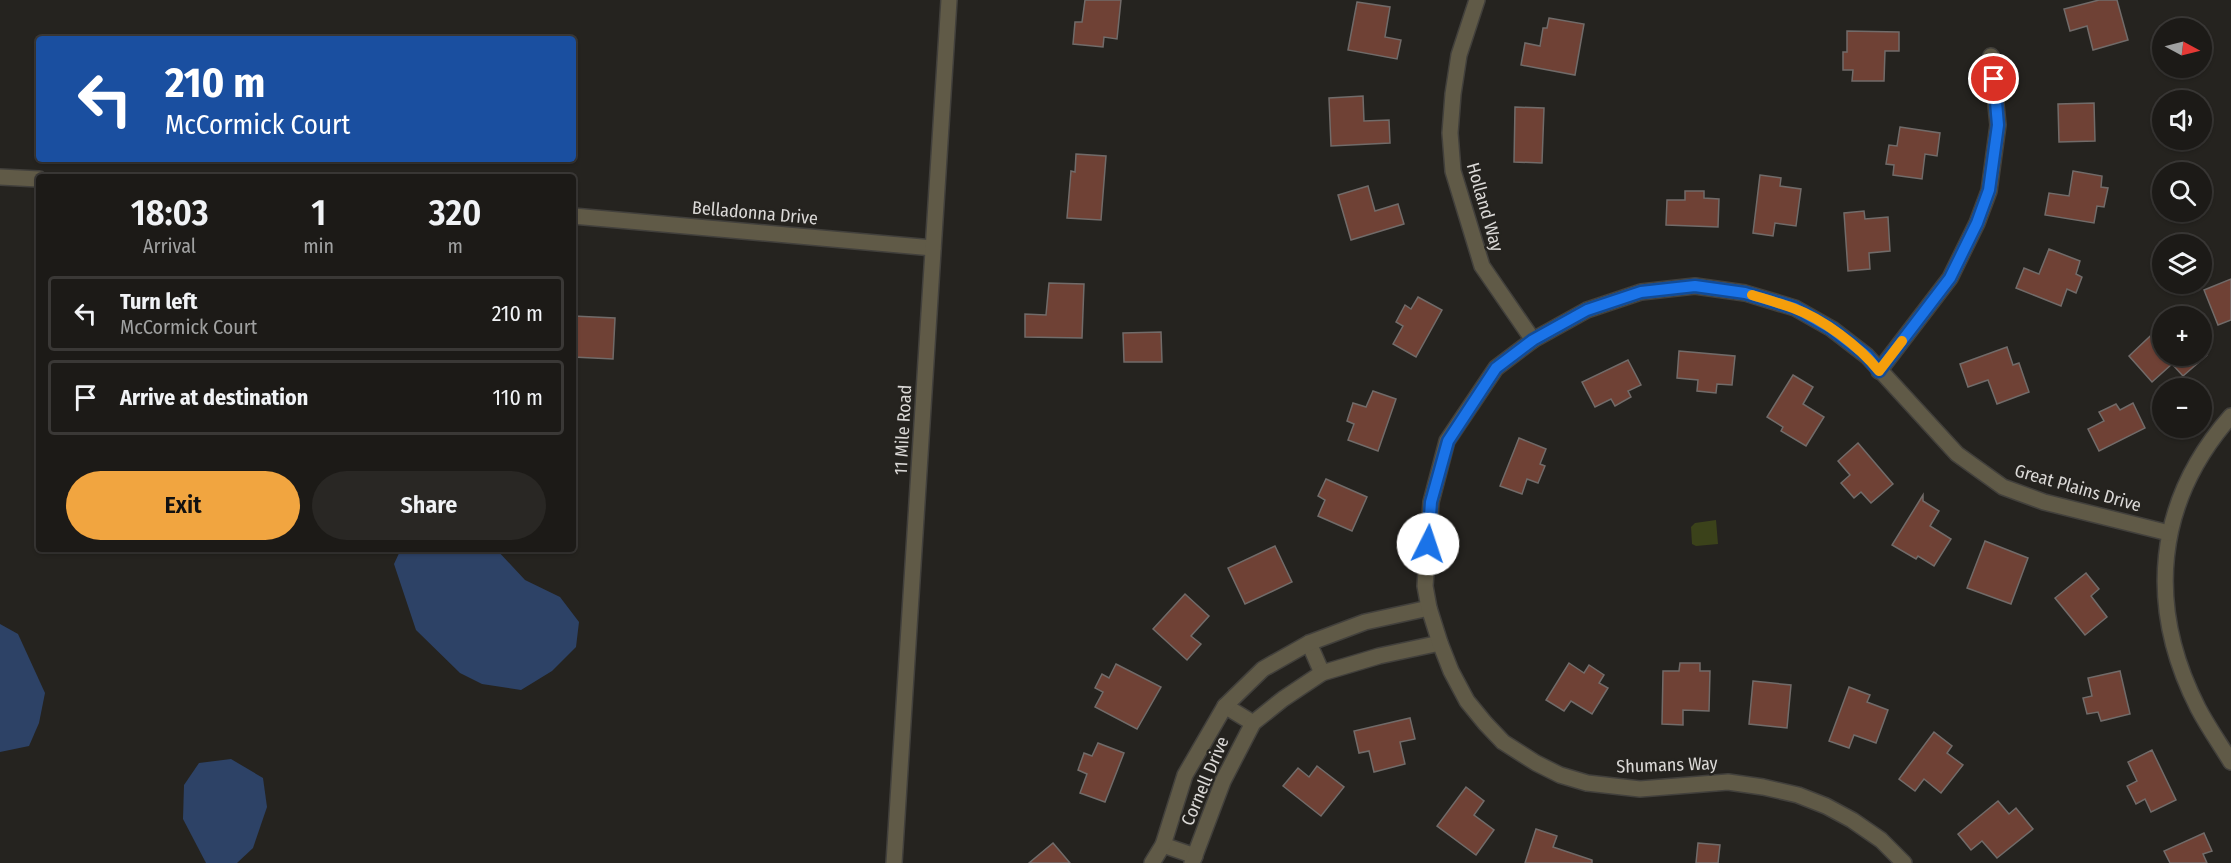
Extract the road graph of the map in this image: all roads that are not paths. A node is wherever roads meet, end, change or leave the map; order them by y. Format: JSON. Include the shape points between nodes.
{"nodes":[{"id":1,"x":948,"y":0,"type":"edge"},
{"id":2,"x":1477,"y":0,"type":"edge"},
{"id":3,"x":1991,"y":56,"type":"dead end"},
{"id":4,"x":0,"y":177,"type":"edge"},
{"id":5,"x":36,"y":179,"type":"edge"},
{"id":6,"x":576,"y":216,"type":"edge"},
{"id":7,"x":933,"y":248,"type":"junction"},
{"id":8,"x":1533,"y":340,"type":"junction"},
{"id":9,"x":1879,"y":371,"type":"junction"},
{"id":10,"x":2231,"y":416,"type":"edge"},
{"id":11,"x":2169,"y":533,"type":"junction"},
{"id":12,"x":1429,"y":608,"type":"junction"},
{"id":13,"x":1309,"y":643,"type":"junction"},
{"id":14,"x":1440,"y":644,"type":"junction"},
{"id":15,"x":1322,"y":673,"type":"junction"},
{"id":16,"x":1225,"y":706,"type":"junction"},
{"id":17,"x":1253,"y":723,"type":"junction"},
{"id":18,"x":2231,"y":762,"type":"edge"},
{"id":19,"x":1163,"y":844,"type":"junction"},
{"id":20,"x":1194,"y":860,"type":"edge"},
{"id":21,"x":894,"y":863,"type":"edge"},
{"id":22,"x":1152,"y":863,"type":"edge"},
{"id":23,"x":1904,"y":863,"type":"edge"}],
"edges":[{"from":1,"to":7,"type":"street","name":"11 Mile Road"},
{"from":2,"to":8,"type":"street","name":"Holland Way","via":[[1459,55],[1453,94],[1453,171],[1482,266]]},
{"from":3,"to":9,"type":"street","via":[[1998,125],[1989,190],[1950,278]]},
{"from":4,"to":5,"type":"street"},
{"from":6,"to":7,"type":"street","name":"Belladonna Drive"},
{"from":7,"to":21,"type":"street","name":"11 Mile Road"},
{"from":8,"to":9,"type":"street","name":"Great Plains Drive","via":[[1587,310],[1641,292],[1695,286],[1745,293],[1795,308],[1841,336]]},
{"from":8,"to":12,"type":"street","name":"Great Plains Drive","via":[[1496,368],[1448,441],[1431,502],[1425,586]]},
{"from":9,"to":11,"type":"street","name":"Great Plains Drive","via":[[1957,454],[2003,487],[2044,502]]},
{"from":10,"to":11,"type":"street","via":[[2196,465]]},
{"from":11,"to":18,"type":"street","via":[[2165,597],[2169,625],[2198,707]]},
{"from":12,"to":13,"type":"street","name":"Cornell Drive","via":[[1365,622]]},
{"from":12,"to":14,"type":"street","name":"Shumans Way"},
{"from":13,"to":15,"type":"street"},
{"from":13,"to":16,"type":"street","name":"Cornell Drive","via":[[1263,669]]},
{"from":14,"to":15,"type":"street","name":"Cornell Drive"},
{"from":14,"to":23,"type":"street","name":"Shumans Way","via":[[1467,701],[1485,723],[1503,742],[1560,774],[1613,787],[1640,789],[1728,782],[1798,795],[1852,820],[1881,840]]},
{"from":15,"to":17,"type":"street","name":"Cornell Drive"},
{"from":16,"to":17,"type":"street","name":"Cornell Drive"},
{"from":16,"to":19,"type":"street","name":"Cornell Drive","via":[[1185,775]]},
{"from":17,"to":20,"type":"street","name":"Cornell Drive","via":[[1223,781]]},
{"from":19,"to":20,"type":"street","name":"Cornell Drive"},
{"from":19,"to":22,"type":"street","name":"Cornell Drive"}]}
